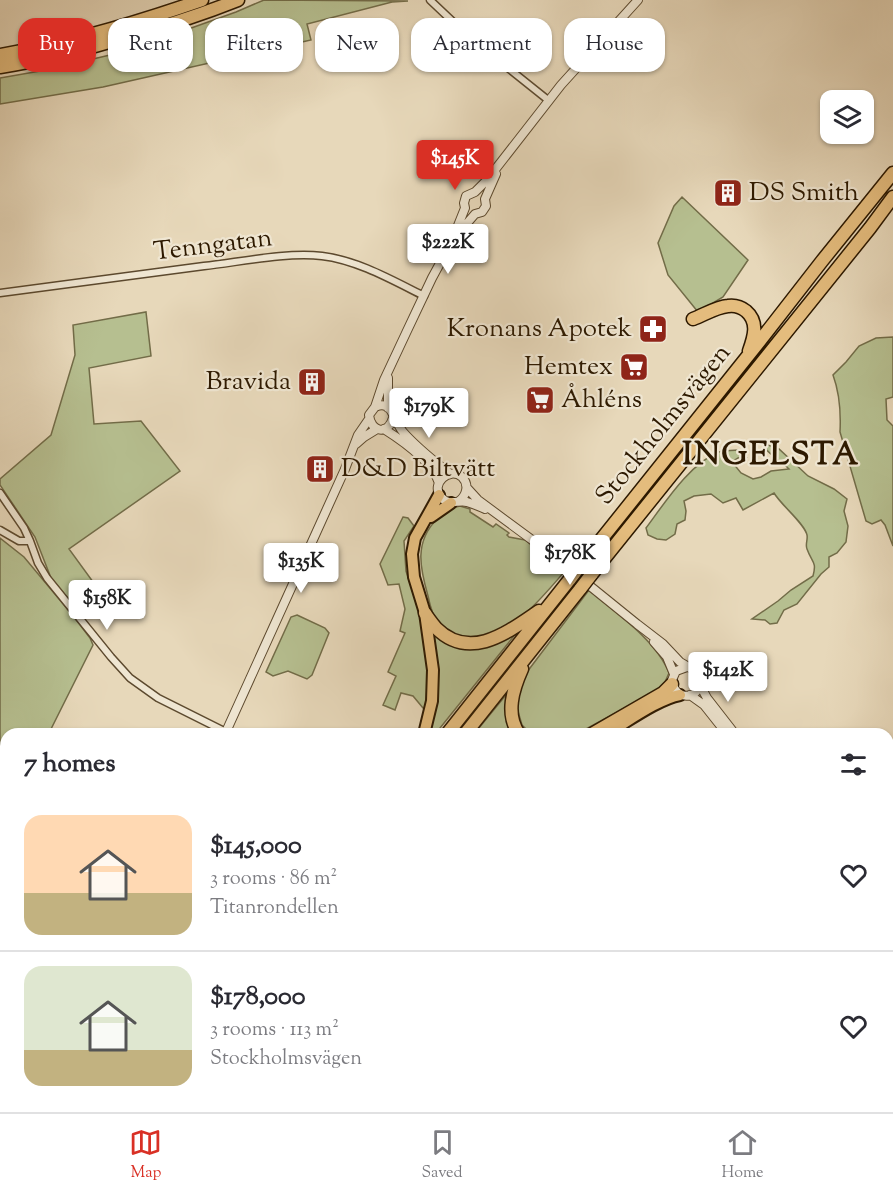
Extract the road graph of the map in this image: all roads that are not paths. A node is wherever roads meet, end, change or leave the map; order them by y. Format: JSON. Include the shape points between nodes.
{"nodes":[{"id":1,"x":202,"y":0,"type":"edge"},
{"id":2,"x":238,"y":0,"type":"edge"},
{"id":3,"x":430,"y":0,"type":"edge"},
{"id":4,"x":638,"y":0,"type":"edge"},
{"id":5,"x":0,"y":55,"type":"edge"},
{"id":6,"x":0,"y":68,"type":"edge"},
{"id":7,"x":548,"y":100,"type":"junction"},
{"id":8,"x":502,"y":162,"type":"junction"},
{"id":9,"x":893,"y":173,"type":"edge"},
{"id":10,"x":475,"y":192,"type":"junction"},
{"id":11,"x":893,"y":198,"type":"edge"},
{"id":12,"x":485,"y":199,"type":"junction"},
{"id":13,"x":465,"y":208,"type":"junction"},
{"id":14,"x":476,"y":214,"type":"junction"},
{"id":15,"x":451,"y":243,"type":"junction"},
{"id":16,"x":0,"y":293,"type":"edge"},
{"id":17,"x":424,"y":296,"type":"junction"},
{"id":18,"x":693,"y":319,"type":"dead end"},
{"id":19,"x":746,"y":358,"type":"junction"},
{"id":20,"x":388,"y":374,"type":"junction"},
{"id":21,"x":375,"y":407,"type":"junction"},
{"id":22,"x":388,"y":408,"type":"junction"},
{"id":23,"x":393,"y":418,"type":"junction"},
{"id":24,"x":369,"y":419,"type":"junction"},
{"id":25,"x":381,"y":429,"type":"junction"},
{"id":26,"x":355,"y":445,"type":"junction"},
{"id":27,"x":450,"y":474,"type":"junction"},
{"id":28,"x":439,"y":483,"type":"junction"},
{"id":29,"x":467,"y":488,"type":"junction"},
{"id":30,"x":0,"y":493,"type":"edge"},
{"id":31,"x":439,"y":495,"type":"junction"},
{"id":32,"x":455,"y":502,"type":"junction"},
{"id":33,"x":497,"y":514,"type":"junction"},
{"id":34,"x":424,"y":524,"type":"junction"},
{"id":35,"x":0,"y":530,"type":"edge"},
{"id":36,"x":30,"y":542,"type":"junction"},
{"id":37,"x":552,"y":602,"type":"junction"},
{"id":38,"x":425,"y":612,"type":"junction"},
{"id":39,"x":637,"y":624,"type":"junction"},
{"id":40,"x":529,"y":653,"type":"junction"},
{"id":41,"x":687,"y":667,"type":"junction"},
{"id":42,"x":673,"y":679,"type":"junction"},
{"id":43,"x":700,"y":685,"type":"junction"},
{"id":44,"x":685,"y":695,"type":"junction"},
{"id":45,"x":215,"y":728,"type":"edge"},
{"id":46,"x":227,"y":728,"type":"edge"},
{"id":47,"x":425,"y":728,"type":"edge"},
{"id":48,"x":452,"y":728,"type":"edge"},
{"id":49,"x":470,"y":728,"type":"edge"},
{"id":50,"x":516,"y":728,"type":"edge"},
{"id":51,"x":602,"y":728,"type":"edge"},
{"id":52,"x":616,"y":728,"type":"edge"},
{"id":53,"x":722,"y":728,"type":"edge"},
{"id":54,"x":730,"y":728,"type":"edge"}],
"edges":[{"from":1,"to":5,"type":"highway","via":[[97,34]]},
{"from":2,"to":6,"type":"highway","via":[[98,45]]},
{"from":3,"to":7,"type":"street"},
{"from":4,"to":7,"type":"street"},
{"from":7,"to":8,"type":"street"},
{"from":8,"to":10,"type":"street"},
{"from":8,"to":12,"type":"street"},
{"from":9,"to":19,"type":"highway","name":"Stockholmsvägen"},
{"from":10,"to":12,"type":"street"},
{"from":10,"to":13,"type":"street","via":[[466,196]]},
{"from":11,"to":40,"type":"highway","name":"Stockholmsvägen","bridge":true},
{"from":12,"to":14,"type":"street","via":[[486,206]]},
{"from":13,"to":14,"type":"street"},
{"from":13,"to":15,"type":"street"},
{"from":14,"to":15,"type":"street"},
{"from":15,"to":17,"type":"street"},
{"from":16,"to":17,"type":"street","name":"Tenngatan","via":[[228,263],[322,256],[369,270]]},
{"from":17,"to":20,"type":"street"},
{"from":18,"to":19,"type":"highway","via":[[728,306],[745,310],[755,328]]},
{"from":19,"to":37,"type":"highway","name":"Stockholmsvägen","bridge":true},
{"from":20,"to":21,"type":"street"},
{"from":20,"to":22,"type":"street"},
{"from":21,"to":22,"type":"street"},
{"from":21,"to":24,"type":"street"},
{"from":22,"to":23,"type":"street"},
{"from":23,"to":25,"type":"street","via":[[390,425]]},
{"from":23,"to":27,"type":"street","via":[[411,441]]},
{"from":24,"to":25,"type":"street","via":[[373,427]]},
{"from":24,"to":26,"type":"street"},
{"from":25,"to":26,"type":"street"},
{"from":25,"to":28,"type":"street","via":[[429,464]]},
{"from":26,"to":46,"type":"street"},
{"from":27,"to":28,"type":"street"},
{"from":27,"to":29,"type":"street","via":[[462,478]]},
{"from":28,"to":31,"type":"street"},
{"from":29,"to":32,"type":"street"},
{"from":29,"to":33,"type":"street"},
{"from":30,"to":36,"type":"street"},
{"from":31,"to":32,"type":"street"},
{"from":31,"to":34,"type":"highway"},
{"from":32,"to":33,"type":"street","via":[[470,503]]},
{"from":32,"to":34,"type":"highway"},
{"from":33,"to":39,"type":"street"},
{"from":34,"to":38,"type":"highway","via":[[415,538],[412,554],[414,577]]},
{"from":35,"to":36,"type":"street","via":[[19,541]]},
{"from":36,"to":45,"type":"street","via":[[47,578],[130,678],[149,693]]},
{"from":37,"to":38,"type":"highway","via":[[496,639],[477,643],[455,641],[435,627]]},
{"from":37,"to":48,"type":"highway","name":"Stockholmsvägen"},
{"from":38,"to":47,"type":"highway","via":[[434,670]]},
{"from":39,"to":41,"type":"street"},
{"from":39,"to":42,"type":"street","via":[[670,662]]},
{"from":40,"to":49,"type":"highway","name":"Stockholmsvägen"},
{"from":40,"to":50,"type":"highway","via":[[512,699]]},
{"from":41,"to":42,"type":"street","via":[[680,669]]},
{"from":41,"to":43,"type":"street","via":[[697,672]]},
{"from":42,"to":44,"type":"street","via":[[674,690]]},
{"from":42,"to":51,"type":"highway","via":[[663,693]]},
{"from":43,"to":44,"type":"street","via":[[698,690]]},
{"from":43,"to":54,"type":"street"},
{"from":44,"to":52,"type":"highway","via":[[672,697]]},
{"from":44,"to":53,"type":"street","via":[[704,705]]}]}
